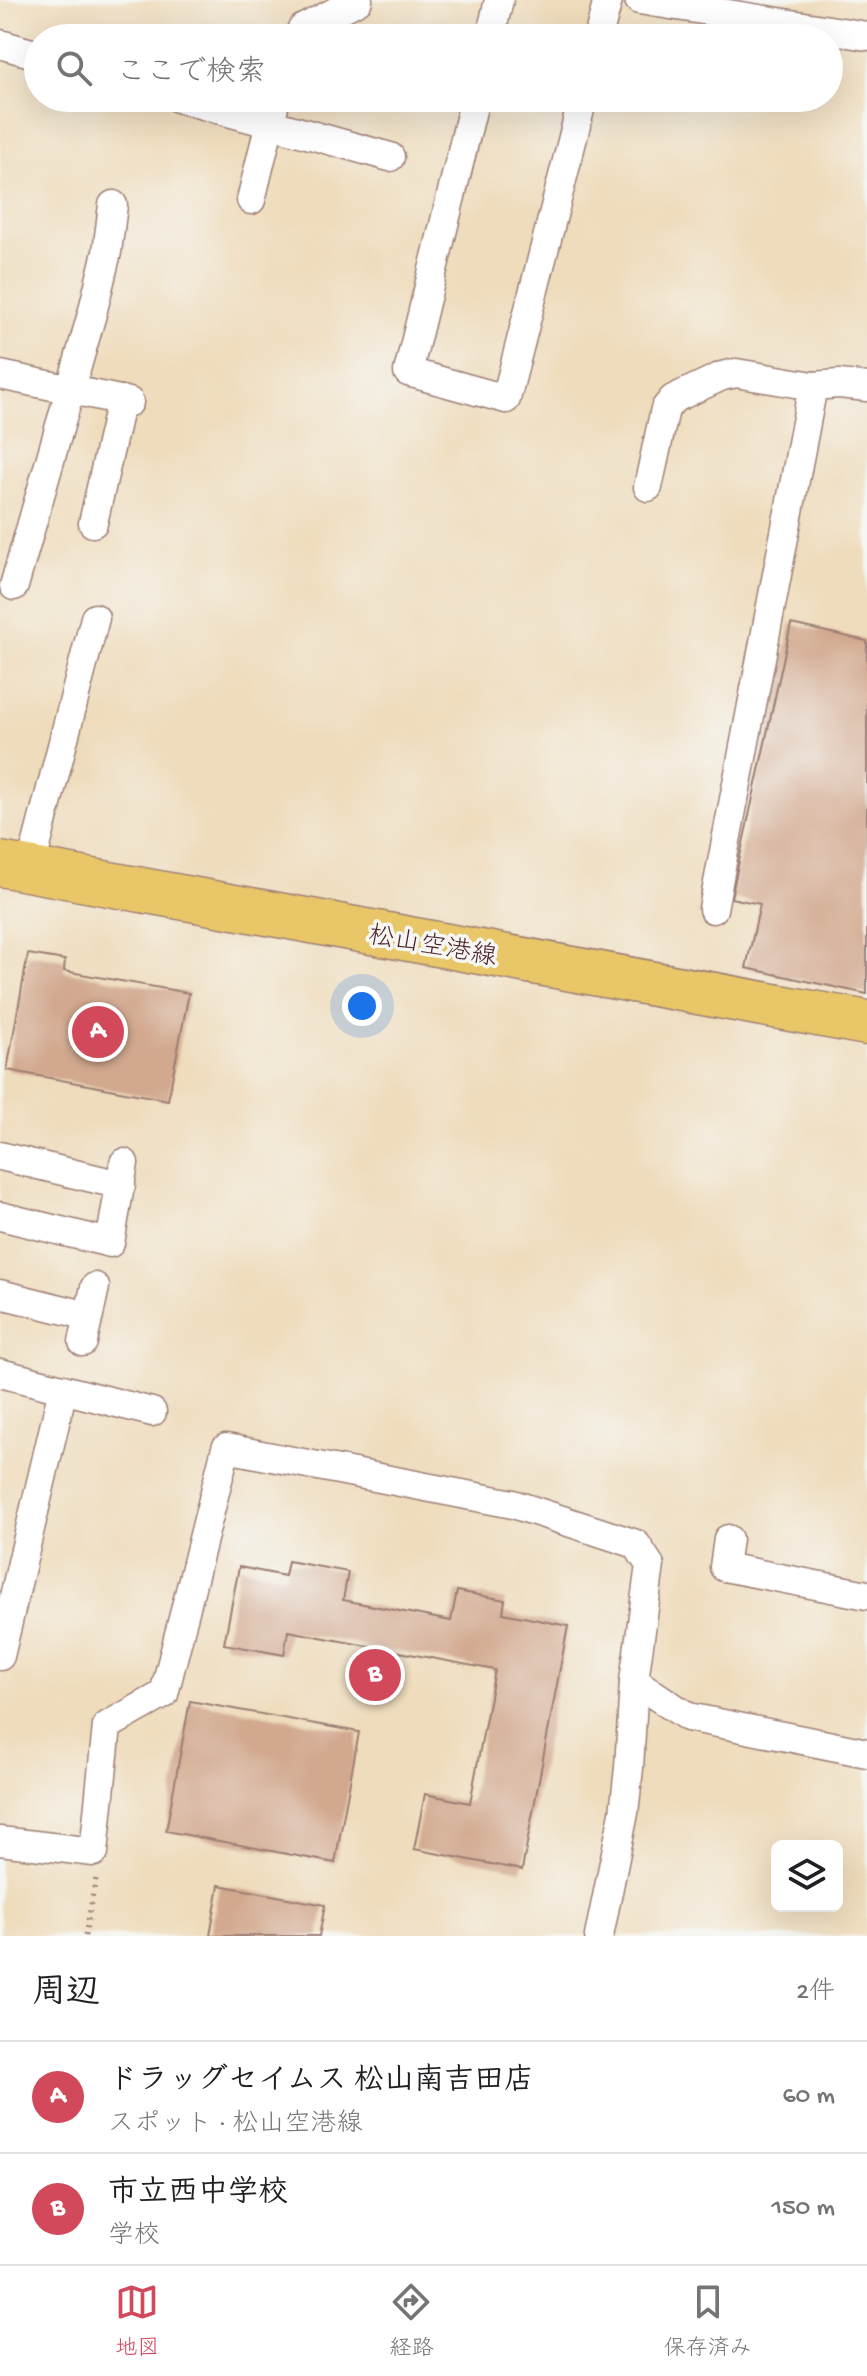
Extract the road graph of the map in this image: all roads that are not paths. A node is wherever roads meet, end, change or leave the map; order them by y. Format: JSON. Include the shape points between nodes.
{"nodes":[{"id":1,"x":358,"y":0,"type":"edge"},
{"id":2,"x":499,"y":0,"type":"edge"},
{"id":3,"x":608,"y":0,"type":"edge"},
{"id":4,"x":639,"y":0,"type":"edge"},
{"id":5,"x":312,"y":24,"type":"edge"},
{"id":6,"x":493,"y":24,"type":"edge"},
{"id":7,"x":602,"y":24,"type":"edge"},
{"id":8,"x":791,"y":24,"type":"edge"},
{"id":9,"x":843,"y":32,"type":"edge"},
{"id":10,"x":867,"y":36,"type":"edge"},
{"id":11,"x":0,"y":46,"type":"edge"},
{"id":12,"x":24,"y":52,"type":"edge"},
{"id":13,"x":272,"y":112,"type":"edge"},
{"id":14,"x":275,"y":112,"type":"edge"},
{"id":15,"x":472,"y":112,"type":"edge"},
{"id":16,"x":579,"y":112,"type":"edge"},
{"id":17,"x":390,"y":157,"type":"dead end"},
{"id":18,"x":251,"y":200,"type":"dead end"},
{"id":19,"x":113,"y":205,"type":"dead end"},
{"id":20,"x":0,"y":375,"type":"edge"},
{"id":21,"x":813,"y":386,"type":"junction"},
{"id":22,"x":867,"y":387,"type":"edge"},
{"id":23,"x":70,"y":389,"type":"junction"},
{"id":24,"x":648,"y":487,"type":"dead end"},
{"id":25,"x":93,"y":523,"type":"dead end"},
{"id":26,"x":14,"y":586,"type":"dead end"},
{"id":27,"x":95,"y":618,"type":"dead end"},
{"id":28,"x":15,"y":867,"type":"edge"},
{"id":29,"x":713,"y":909,"type":"dead end"},
{"id":30,"x":867,"y":1023,"type":"edge"},
{"id":31,"x":0,"y":1156,"type":"edge"},
{"id":32,"x":0,"y":1216,"type":"edge"},
{"id":33,"x":95,"y":1287,"type":"dead end"},
{"id":34,"x":0,"y":1294,"type":"edge"},
{"id":35,"x":0,"y":1373,"type":"edge"},
{"id":36,"x":63,"y":1389,"type":"junction"},
{"id":37,"x":152,"y":1412,"type":"dead end"},
{"id":38,"x":728,"y":1539,"type":"dead end"},
{"id":39,"x":867,"y":1595,"type":"edge"},
{"id":40,"x":0,"y":1656,"type":"edge"},
{"id":41,"x":634,"y":1681,"type":"junction"},
{"id":42,"x":867,"y":1753,"type":"edge"},
{"id":43,"x":0,"y":1841,"type":"edge"},
{"id":44,"x":599,"y":1936,"type":"edge"}],
"edges":[{"from":1,"to":5,"type":"street"},
{"from":2,"to":6,"type":"street"},
{"from":3,"to":7,"type":"street"},
{"from":4,"to":8,"type":"street"},
{"from":9,"to":10,"type":"street"},
{"from":11,"to":12,"type":"street"},
{"from":13,"to":18,"type":"street"},
{"from":14,"to":17,"type":"street"},
{"from":15,"to":16,"type":"street","via":[[408,372],[506,399]]},
{"from":19,"to":23,"type":"street","via":[[107,252]]},
{"from":20,"to":23,"type":"street"},
{"from":21,"to":22,"type":"street"},
{"from":21,"to":24,"type":"street","via":[[736,373],[673,399],[665,409]]},
{"from":21,"to":29,"type":"street"},
{"from":23,"to":25,"type":"street","via":[[125,401]]},
{"from":23,"to":26,"type":"street"},
{"from":27,"to":28,"type":"street"},
{"from":28,"to":30,"type":"main road","name":"松山空港線"},
{"from":31,"to":32,"type":"street","via":[[122,1174],[110,1243]]},
{"from":33,"to":34,"type":"street","via":[[86,1329]]},
{"from":35,"to":36,"type":"street"},
{"from":36,"to":37,"type":"street"},
{"from":36,"to":40,"type":"street"},
{"from":38,"to":39,"type":"street","via":[[724,1567]]},
{"from":41,"to":42,"type":"street","via":[[688,1717]]},
{"from":41,"to":43,"type":"street","via":[[650,1565],[636,1544],[513,1504],[226,1448],[164,1694],[107,1726],[94,1852]]},
{"from":41,"to":44,"type":"street","via":[[624,1813]]}]}
